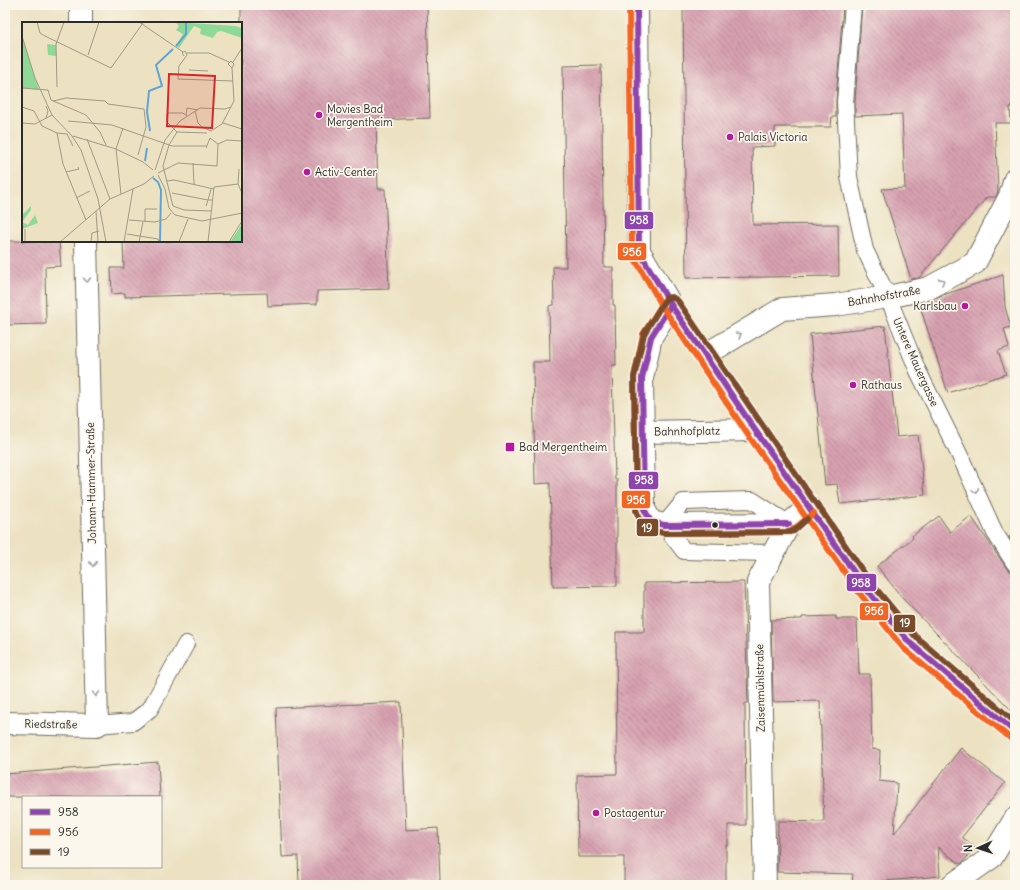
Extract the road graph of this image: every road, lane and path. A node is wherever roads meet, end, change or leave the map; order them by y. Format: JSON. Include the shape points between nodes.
{"nodes":[{"id":1,"x":81,"y":5,"type":"edge"},
{"id":2,"x":637,"y":5,"type":"edge"},
{"id":3,"x":853,"y":5,"type":"edge"},
{"id":4,"x":81,"y":22,"type":"edge"},
{"id":5,"x":1015,"y":179,"type":"edge"},
{"id":6,"x":86,"y":242,"type":"edge"},
{"id":7,"x":888,"y":297,"type":"junction"},
{"id":8,"x":671,"y":305,"type":"junction"},
{"id":9,"x":705,"y":354,"type":"junction"},
{"id":10,"x":755,"y":430,"type":"junction"},
{"id":11,"x":642,"y":432,"type":"junction"},
{"id":12,"x":809,"y":508,"type":"junction"},
{"id":13,"x":789,"y":524,"type":"junction"},
{"id":14,"x":664,"y":525,"type":"junction"},
{"id":15,"x":774,"y":553,"type":"junction"},
{"id":16,"x":1015,"y":564,"type":"edge"},
{"id":17,"x":186,"y":644,"type":"dead end"},
{"id":18,"x":5,"y":723,"type":"edge"},
{"id":19,"x":97,"y":725,"type":"junction"},
{"id":20,"x":1015,"y":732,"type":"edge"},
{"id":21,"x":1015,"y":819,"type":"edge"},
{"id":22,"x":765,"y":885,"type":"edge"},
{"id":23,"x":952,"y":885,"type":"edge"}],
"edges":[{"from":1,"to":4,"type":"street"},
{"from":2,"to":8,"type":"street","via":[[639,251]]},
{"from":3,"to":7,"type":"lane","name":"Untere Mauergasse","via":[[845,102],[849,177],[865,250]]},
{"from":7,"to":5,"type":"street","name":"Bahnhofstraße","one_way":true,"via":[[930,288],[975,263],[1010,196]]},
{"from":6,"to":19,"type":"street","name":"Johann-Hammer-Straße","one_way":true},
{"from":9,"to":7,"type":"street","name":"Bahnhofstraße","one_way":true,"via":[[782,309]]},
{"from":7,"to":16,"type":"lane","name":"Untere Mauergasse","one_way":true,"via":[[917,369],[965,454],[995,533]]},
{"from":8,"to":9,"type":"street"},
{"from":8,"to":11,"type":"street","name":"Bahnhofplatz","via":[[651,337],[642,378]]},
{"from":9,"to":10,"type":"street"},
{"from":10,"to":11,"type":"street","name":"Bahnhofplatz"},
{"from":10,"to":12,"type":"street"},
{"from":11,"to":14,"type":"street","name":"Bahnhofplatz","via":[[644,509],[651,522]]},
{"from":12,"to":13,"type":"street","name":"Zaisenmühlstraße"},
{"from":12,"to":20,"type":"street","via":[[863,585],[909,642]]},
{"from":13,"to":14,"type":"street","name":"Bahnhofplatz"},
{"from":13,"to":15,"type":"street","name":"Zaisenmühlstraße"},
{"from":14,"to":15,"type":"lane","via":[[684,550]]},
{"from":15,"to":22,"type":"street","name":"Zaisenmühlstraße","via":[[758,582]]},
{"from":17,"to":19,"type":"lane","via":[[150,709],[133,722]]},
{"from":18,"to":19,"type":"street","name":"Riedstraße"},
{"from":21,"to":23,"type":"street","via":[[992,857]]}]}
